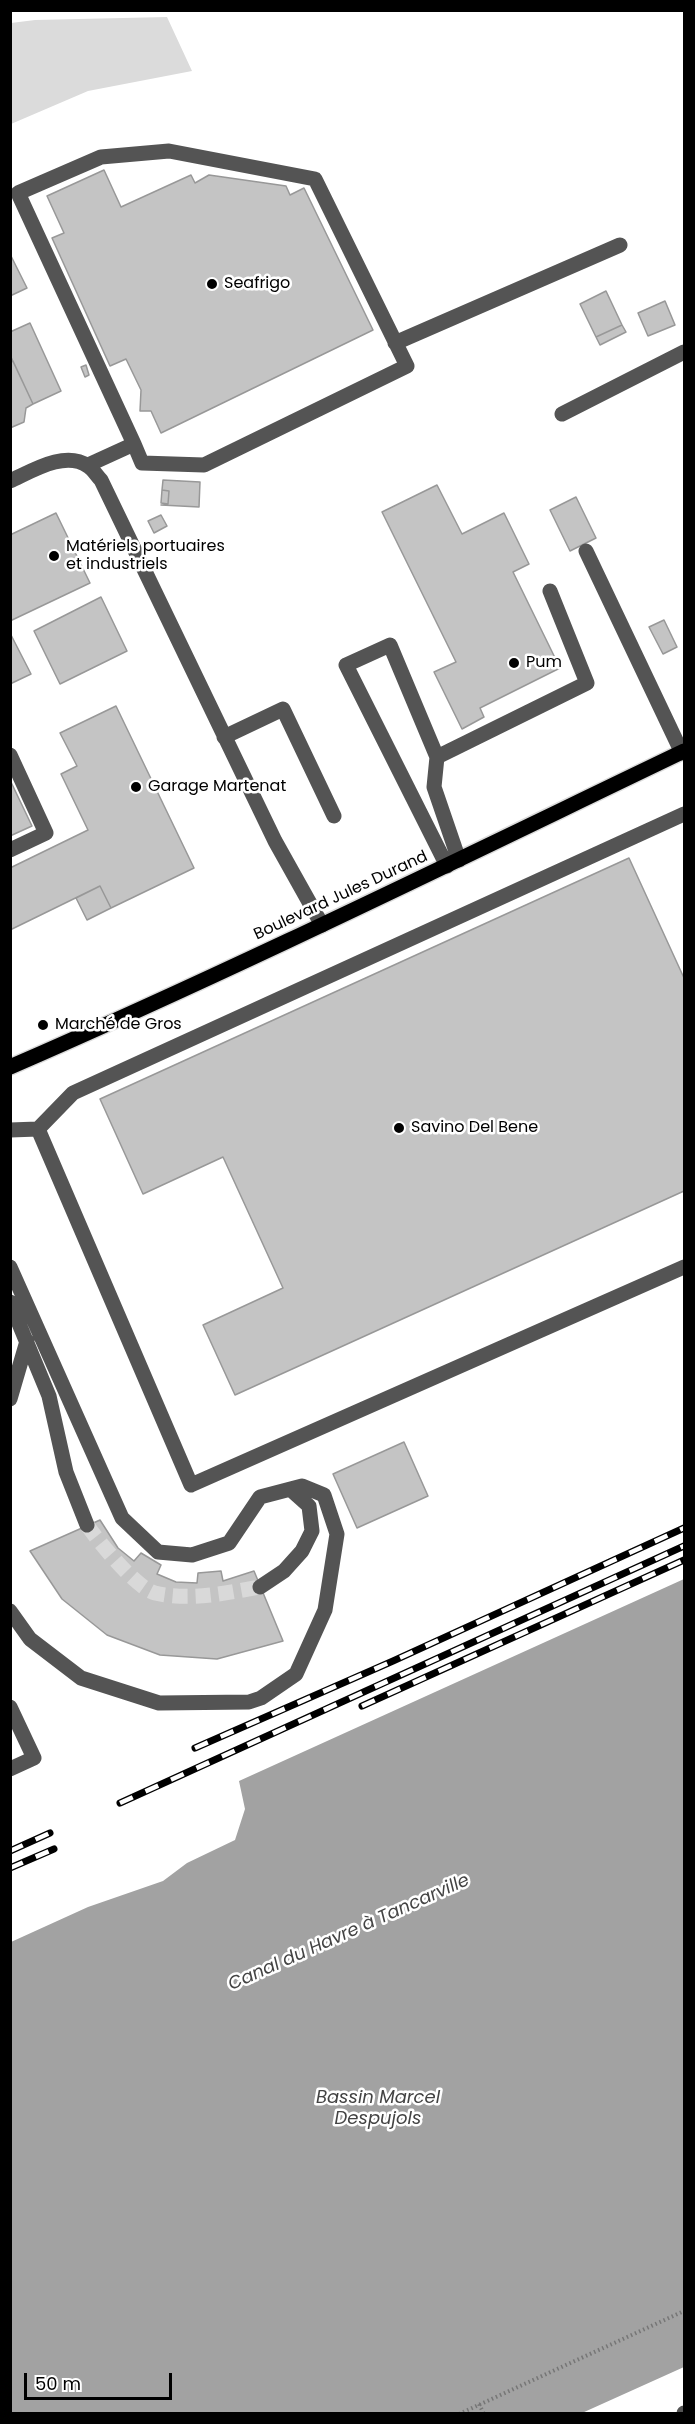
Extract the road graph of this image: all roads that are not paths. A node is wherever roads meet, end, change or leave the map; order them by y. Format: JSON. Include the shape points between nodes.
{"nodes":[{"id":1,"x":620,"y":245,"type":"dead end"},
{"id":2,"x":395,"y":344,"type":"junction"},
{"id":3,"x":684,"y":352,"type":"edge"},
{"id":4,"x":562,"y":414,"type":"dead end"},
{"id":5,"x":134,"y":444,"type":"junction"},
{"id":6,"x":88,"y":465,"type":"junction"},
{"id":7,"x":10,"y":481,"type":"edge"},
{"id":8,"x":586,"y":551,"type":"dead end"},
{"id":9,"x":550,"y":591,"type":"dead end"},
{"id":10,"x":224,"y":737,"type":"junction"},
{"id":11,"x":683,"y":752,"type":"edge"},
{"id":12,"x":10,"y":755,"type":"edge"},
{"id":13,"x":437,"y":757,"type":"junction"},
{"id":14,"x":684,"y":814,"type":"edge"},
{"id":15,"x":334,"y":816,"type":"dead end"},
{"id":16,"x":10,"y":849,"type":"edge"},
{"id":17,"x":453,"y":863,"type":"junction"},
{"id":18,"x":322,"y":925,"type":"junction"},
{"id":19,"x":10,"y":1067,"type":"edge"},
{"id":20,"x":39,"y":1129,"type":"junction"},
{"id":21,"x":10,"y":1130,"type":"edge"},
{"id":22,"x":10,"y":1267,"type":"edge"},
{"id":23,"x":684,"y":1267,"type":"edge"},
{"id":24,"x":10,"y":1302,"type":"edge"},
{"id":25,"x":27,"y":1341,"type":"junction"},
{"id":26,"x":10,"y":1399,"type":"edge"},
{"id":27,"x":290,"y":1489,"type":"junction"},
{"id":28,"x":87,"y":1525,"type":"tunnel mouth"},
{"id":29,"x":260,"y":1587,"type":"tunnel mouth"},
{"id":30,"x":10,"y":1611,"type":"edge"},
{"id":31,"x":10,"y":1707,"type":"edge"},
{"id":32,"x":10,"y":1769,"type":"edge"}],
"edges":[{"from":1,"to":2,"type":"lane"},
{"from":2,"to":5,"type":"lane","via":[[407,366],[204,465],[142,463]]},
{"from":2,"to":5,"type":"lane","via":[[315,179],[169,151],[101,157],[18,193]]},
{"from":3,"to":4,"type":"lane"},
{"from":5,"to":6,"type":"lane"},
{"from":6,"to":7,"type":"lane","via":[[70,460],[58,462]]},
{"from":6,"to":10,"type":"lane","via":[[101,480]]},
{"from":8,"to":11,"type":"lane"},
{"from":9,"to":13,"type":"lane","via":[[587,683]]},
{"from":10,"to":15,"type":"lane","via":[[282,709]]},
{"from":10,"to":18,"type":"lane","via":[[274,841]]},
{"from":11,"to":17,"type":"main road","name":"Boulevard Jules Durand"},
{"from":12,"to":16,"type":"lane","via":[[46,833]]},
{"from":13,"to":17,"type":"lane","via":[[434,787]]},
{"from":13,"to":17,"type":"lane","via":[[390,645],[346,665]]},
{"from":14,"to":20,"type":"lane","via":[[73,1093]]},
{"from":17,"to":18,"type":"main road","name":"Boulevard Jules Durand"},
{"from":18,"to":19,"type":"main road","name":"Boulevard Jules Durand"},
{"from":20,"to":21,"type":"lane"},
{"from":20,"to":23,"type":"lane","via":[[191,1485]]},
{"from":22,"to":27,"type":"lane","via":[[122,1518],[158,1552],[192,1556],[229,1543],[260,1497]]},
{"from":24,"to":25,"type":"lane"},
{"from":25,"to":26,"type":"lane"},
{"from":25,"to":28,"type":"lane","via":[[49,1396],[66,1472]]},
{"from":27,"to":29,"type":"lane","via":[[309,1506],[312,1531],[302,1551],[284,1571]]},
{"from":27,"to":30,"type":"lane","via":[[302,1486],[324,1496],[337,1534],[325,1610],[296,1674],[261,1698],[249,1702],[159,1703],[81,1678],[30,1639]]},
{"from":31,"to":32,"type":"lane","via":[[33,1758]]}]}
